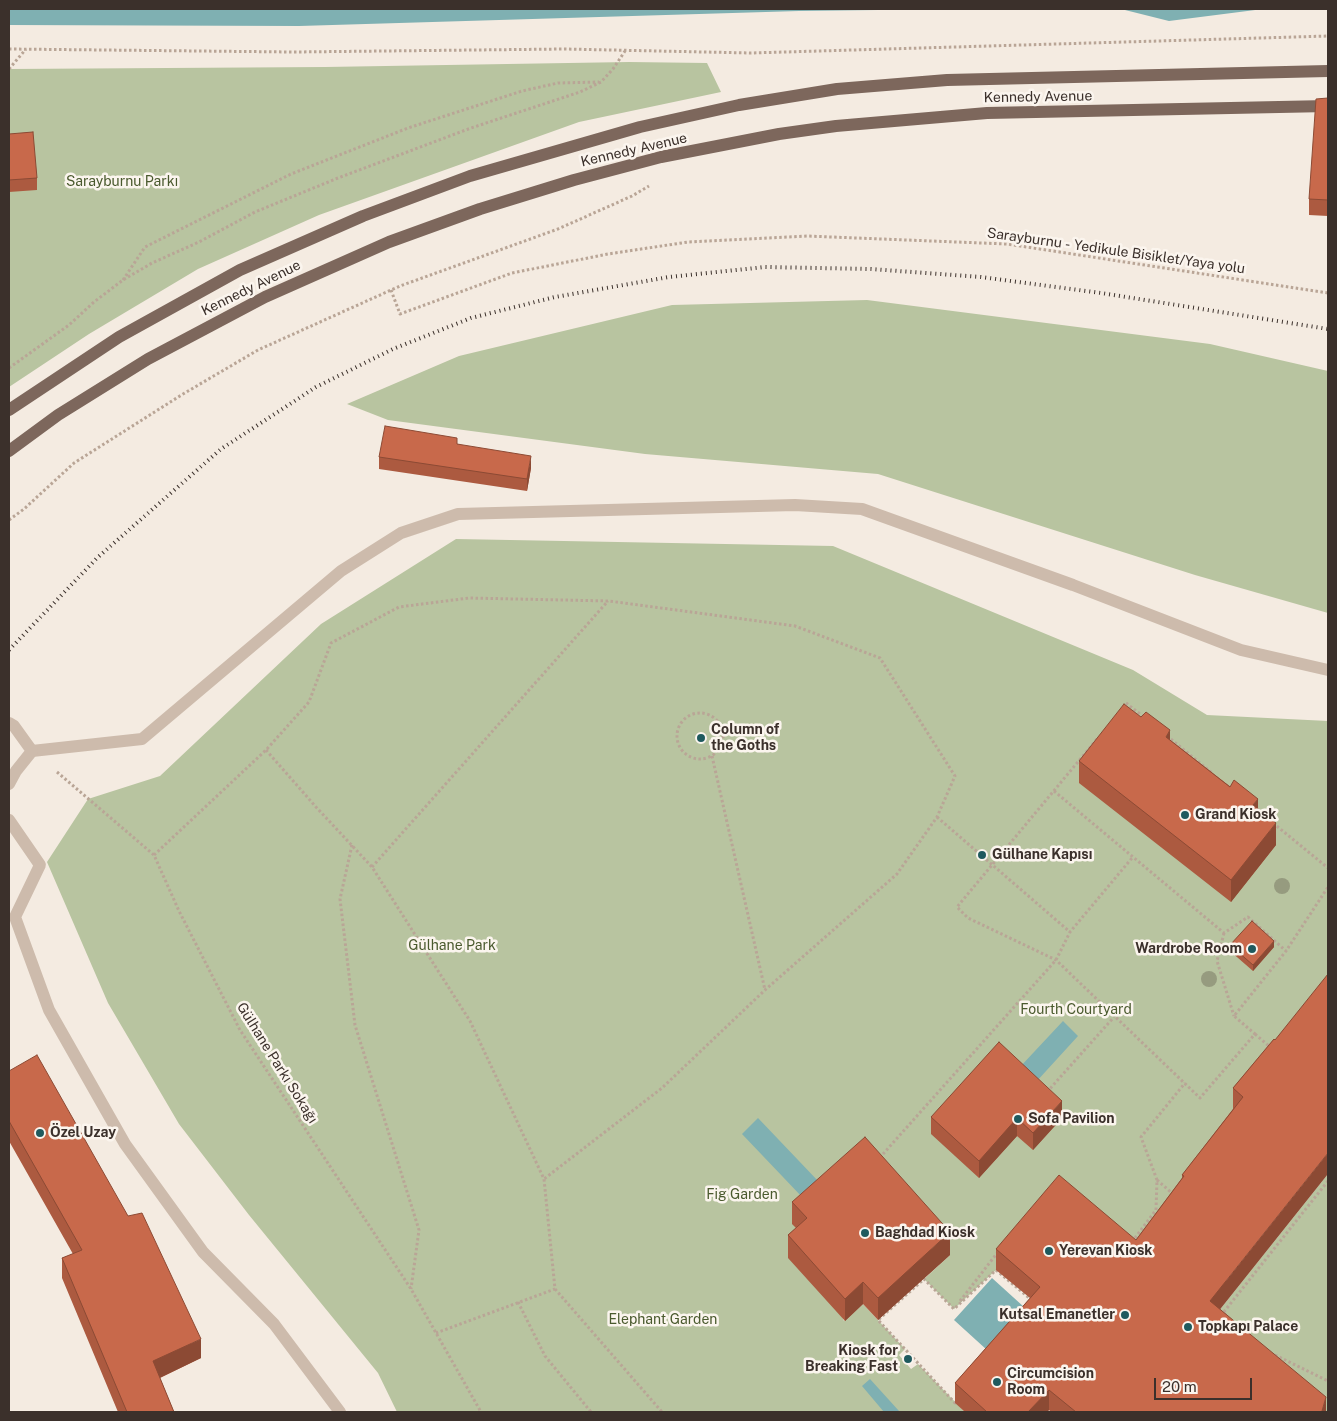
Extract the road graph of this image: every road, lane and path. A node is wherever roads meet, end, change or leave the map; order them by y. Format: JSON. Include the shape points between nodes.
{"nodes":[{"id":1,"x":1328,"y":36,"type":"edge"},
{"id":2,"x":9,"y":49,"type":"edge"},
{"id":3,"x":26,"y":49,"type":"junction"},
{"id":4,"x":626,"y":50,"type":"junction"},
{"id":5,"x":9,"y":70,"type":"edge"},
{"id":6,"x":1328,"y":71,"type":"edge"},
{"id":7,"x":601,"y":82,"type":"junction"},
{"id":8,"x":1328,"y":106,"type":"edge"},
{"id":9,"x":655,"y":182,"type":"dead end"},
{"id":10,"x":123,"y":280,"type":"junction"},
{"id":11,"x":391,"y":290,"type":"junction"},
{"id":12,"x":1328,"y":293,"type":"edge"},
{"id":13,"x":9,"y":368,"type":"edge"},
{"id":14,"x":9,"y":410,"type":"edge"},
{"id":15,"x":9,"y":451,"type":"edge"},
{"id":16,"x":9,"y":520,"type":"edge"},
{"id":17,"x":609,"y":601,"type":"junction"},
{"id":18,"x":1328,"y":670,"type":"edge"},
{"id":19,"x":1120,"y":710,"type":"edge"},
{"id":20,"x":1149,"y":721,"type":"edge"},
{"id":21,"x":12,"y":724,"type":"edge"},
{"id":22,"x":1102,"y":732,"type":"edge"},
{"id":23,"x":1164,"y":734,"type":"edge"},
{"id":24,"x":32,"y":750,"type":"junction"},
{"id":25,"x":266,"y":750,"type":"junction"},
{"id":26,"x":712,"y":756,"type":"junction"},
{"id":27,"x":1216,"y":776,"type":"edge"},
{"id":28,"x":9,"y":784,"type":"edge"},
{"id":29,"x":1054,"y":791,"type":"junction"},
{"id":30,"x":937,"y":817,"type":"junction"},
{"id":31,"x":1268,"y":819,"type":"edge"},
{"id":32,"x":9,"y":820,"type":"edge"},
{"id":33,"x":352,"y":845,"type":"junction"},
{"id":34,"x":154,"y":855,"type":"junction"},
{"id":35,"x":1132,"y":858,"type":"junction"},
{"id":36,"x":992,"y":865,"type":"junction"},
{"id":37,"x":372,"y":867,"type":"junction"},
{"id":38,"x":1328,"y":868,"type":"edge"},
{"id":39,"x":1328,"y":887,"type":"edge"},
{"id":40,"x":1070,"y":932,"type":"junction"},
{"id":41,"x":1224,"y":933,"type":"junction"},
{"id":42,"x":1286,"y":951,"type":"junction"},
{"id":43,"x":1056,"y":960,"type":"junction"},
{"id":44,"x":765,"y":990,"type":"junction"},
{"id":45,"x":1234,"y":1016,"type":"junction"},
{"id":46,"x":1114,"y":1017,"type":"junction"},
{"id":47,"x":1255,"y":1034,"type":"junction"},
{"id":48,"x":1277,"y":1052,"type":"edge"},
{"id":49,"x":1185,"y":1083,"type":"junction"},
{"id":50,"x":1041,"y":1098,"type":"edge"},
{"id":51,"x":883,"y":1154,"type":"edge"},
{"id":52,"x":544,"y":1179,"type":"junction"},
{"id":53,"x":1157,"y":1180,"type":"junction"},
{"id":54,"x":1328,"y":1181,"type":"edge"},
{"id":55,"x":1177,"y":1197,"type":"edge"},
{"id":56,"x":1003,"y":1246,"type":"edge"},
{"id":57,"x":1128,"y":1247,"type":"edge"},
{"id":58,"x":411,"y":1289,"type":"junction"},
{"id":59,"x":555,"y":1289,"type":"junction"},
{"id":60,"x":518,"y":1302,"type":"junction"},
{"id":61,"x":954,"y":1309,"type":"junction"},
{"id":62,"x":1230,"y":1318,"type":"edge"},
{"id":63,"x":436,"y":1333,"type":"junction"},
{"id":64,"x":1269,"y":1353,"type":"edge"},
{"id":65,"x":1328,"y":1381,"type":"edge"},
{"id":66,"x":340,"y":1412,"type":"edge"},
{"id":67,"x":481,"y":1412,"type":"edge"},
{"id":68,"x":591,"y":1412,"type":"edge"},
{"id":69,"x":662,"y":1412,"type":"edge"}],
"edges":[{"from":1,"to":4,"type":"path","via":[[751,53]]},
{"from":2,"to":3,"type":"path"},
{"from":3,"to":4,"type":"path","via":[[293,52]]},
{"from":3,"to":5,"type":"path"},
{"from":4,"to":7,"type":"path"},
{"from":6,"to":14,"type":"main road","name":"Kennedy Avenue","via":[[947,80],[838,90],[739,105],[640,127],[470,176],[363,216],[240,270],[119,337]]},
{"from":7,"to":10,"type":"path","via":[[471,128],[254,212]]},
{"from":7,"to":10,"type":"path","via":[[558,83],[522,92],[408,128],[291,174],[145,247]]},
{"from":8,"to":15,"type":"main road","name":"Kennedy Avenue","via":[[987,113],[836,126],[662,157],[583,177],[389,242],[265,297],[148,359],[58,415]]},
{"from":9,"to":11,"type":"path","via":[[632,196],[558,229]]},
{"from":10,"to":13,"type":"path","via":[[69,325]]},
{"from":11,"to":12,"type":"path","name":"Sarayburnu - Yedikule Bisiklet/Yaya yolu","via":[[400,314],[512,273],[608,254],[688,242],[807,236],[1007,244]]},
{"from":11,"to":16,"type":"path","via":[[258,350],[184,394],[74,463]]},
{"from":17,"to":25,"type":"path","via":[[469,598],[399,607],[332,643],[308,702]]},
{"from":17,"to":30,"type":"path","via":[[795,626],[880,658],[955,776]]},
{"from":17,"to":37,"type":"path"},
{"from":18,"to":24,"type":"street","via":[[1241,650],[1073,584],[862,509],[795,505],[458,514],[401,533],[341,571],[142,739]]},
{"from":19,"to":20,"type":"path","via":[[1126,703]]},
{"from":21,"to":24,"type":"street"},
{"from":22,"to":29,"type":"path"},
{"from":23,"to":27,"type":"path"},
{"from":24,"to":28,"type":"street"},
{"from":24,"to":34,"type":"path","name":"Gülhane Parkı Sokağı"},
{"from":25,"to":33,"type":"path"},
{"from":25,"to":34,"type":"path"},
{"from":26,"to":26,"type":"path","via":[[696,759],[688,756],[678,744],[681,721],[694,712],[702,712],[720,723],[724,738]]},
{"from":26,"to":44,"type":"path"},
{"from":29,"to":35,"type":"path"},
{"from":29,"to":36,"type":"path"},
{"from":30,"to":36,"type":"path"},
{"from":30,"to":44,"type":"path","via":[[897,874]]},
{"from":31,"to":38,"type":"path"},
{"from":32,"to":66,"type":"street","via":[[40,866],[15,917],[49,1010],[125,1144],[203,1252],[274,1324]]},
{"from":33,"to":37,"type":"path"},
{"from":33,"to":58,"type":"path","via":[[340,899],[355,1025],[419,1230]]},
{"from":34,"to":58,"type":"path","name":"Gülhane Parkı Sokağı","via":[[240,1030]]},
{"from":35,"to":40,"type":"path"},
{"from":35,"to":41,"type":"path"},
{"from":36,"to":40,"type":"path"},
{"from":36,"to":43,"type":"path","via":[[958,907],[968,918]]},
{"from":37,"to":52,"type":"path","via":[[470,1021]]},
{"from":39,"to":42,"type":"path"},
{"from":40,"to":43,"type":"path"},
{"from":41,"to":42,"type":"path","via":[[1248,917]]},
{"from":41,"to":45,"type":"path","via":[[1216,961]]},
{"from":42,"to":45,"type":"path"},
{"from":43,"to":46,"type":"path"},
{"from":43,"to":51,"type":"path"},
{"from":44,"to":52,"type":"path","via":[[662,1088]]},
{"from":45,"to":47,"type":"path"},
{"from":46,"to":49,"type":"path"},
{"from":46,"to":50,"type":"path"},
{"from":47,"to":48,"type":"path"},
{"from":47,"to":49,"type":"path","via":[[1200,1098]]},
{"from":49,"to":53,"type":"path","via":[[1141,1137]]},
{"from":52,"to":59,"type":"path"},
{"from":53,"to":55,"type":"path"},
{"from":53,"to":57,"type":"path","via":[[1156,1210]]},
{"from":54,"to":62,"type":"path","via":[[1223,1312]]},
{"from":56,"to":61,"type":"path"},
{"from":58,"to":63,"type":"path","name":"Gülhane Parkı Sokağı"},
{"from":59,"to":60,"type":"path"},
{"from":59,"to":69,"type":"path"},
{"from":60,"to":63,"type":"path"},
{"from":60,"to":68,"type":"path","via":[[545,1356]]},
{"from":61,"to":61,"type":"path","via":[[996,1270],[1040,1308],[955,1403],[878,1320],[924,1279]]},
{"from":63,"to":67,"type":"path","name":"Gülhane Parkı Sokağı"},
{"from":64,"to":65,"type":"path"}]}
